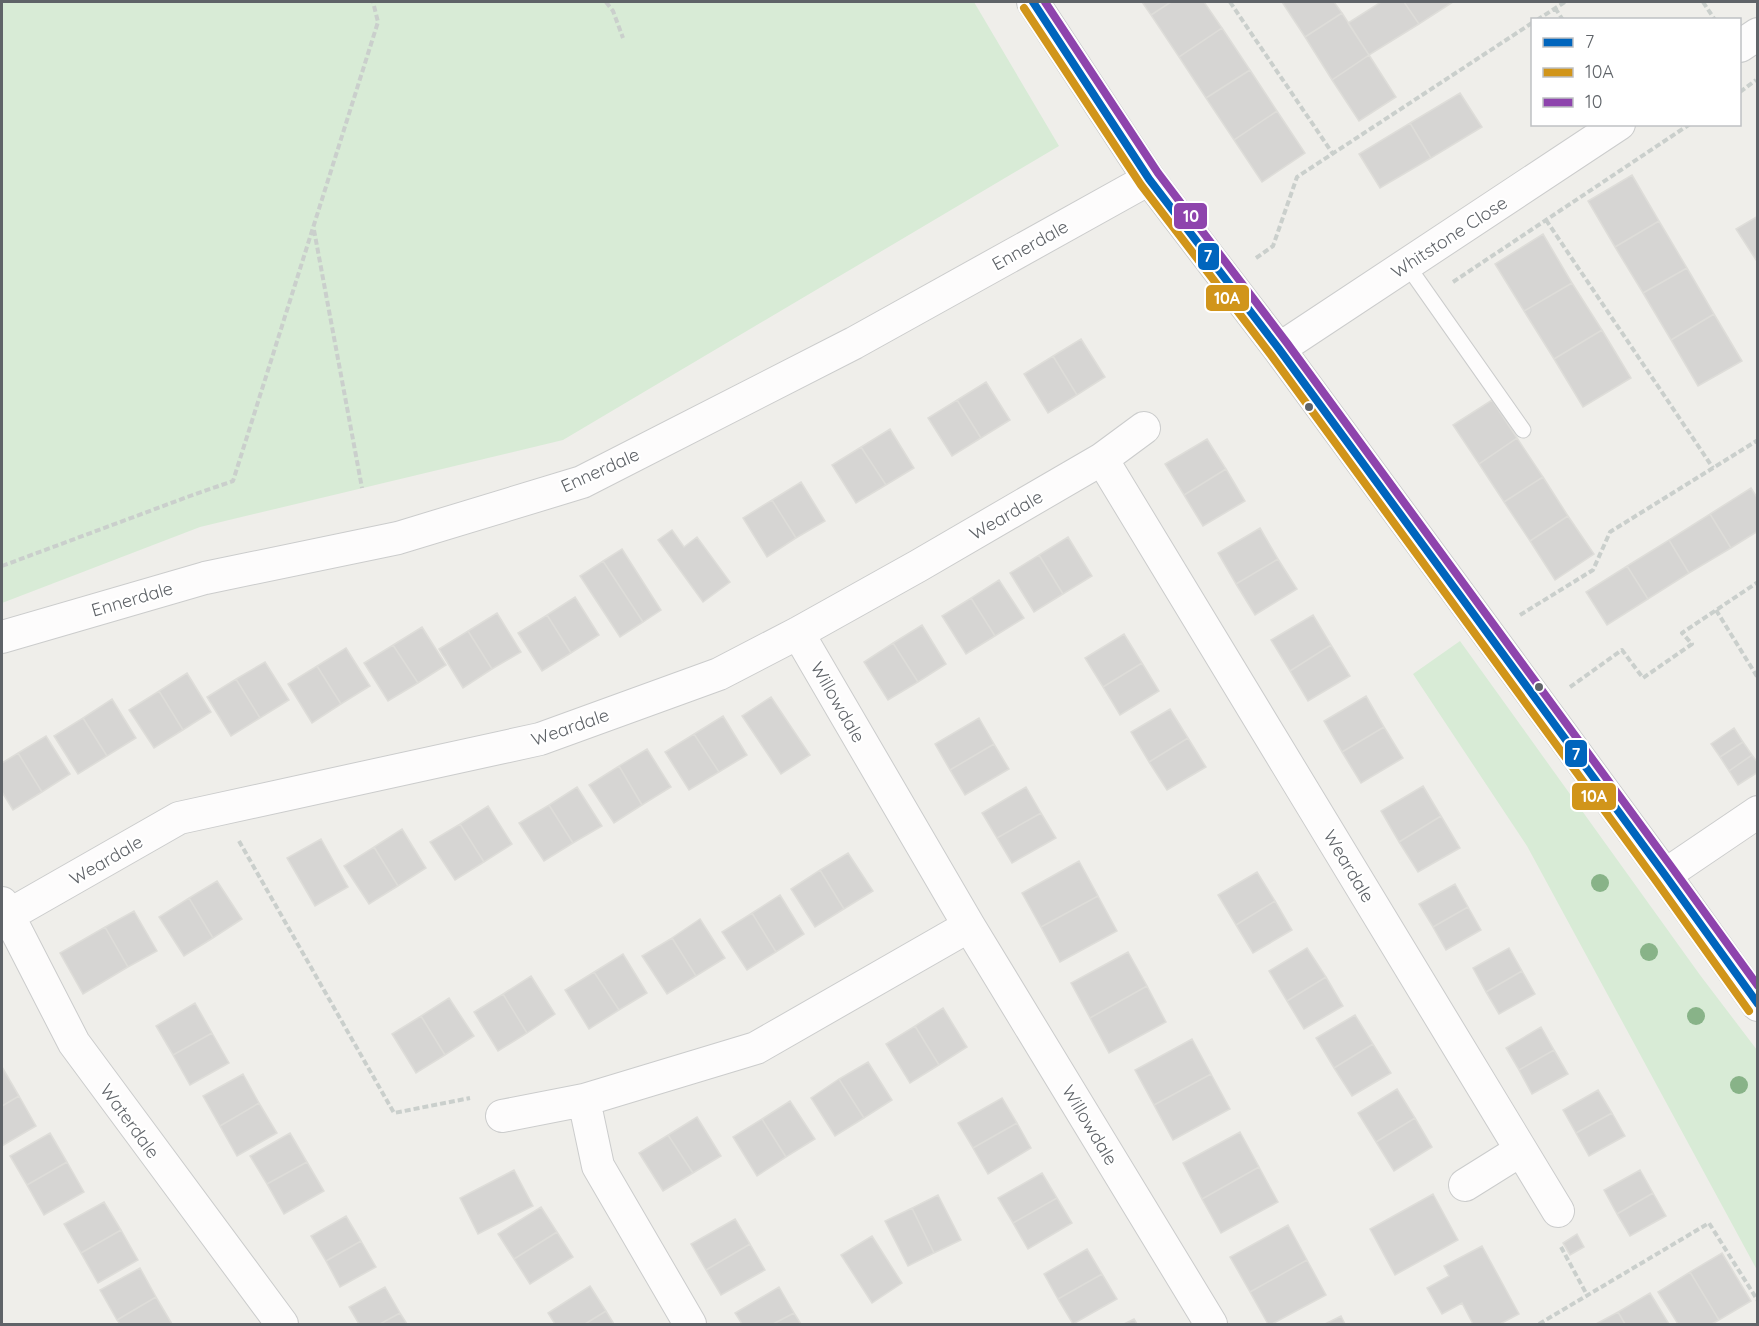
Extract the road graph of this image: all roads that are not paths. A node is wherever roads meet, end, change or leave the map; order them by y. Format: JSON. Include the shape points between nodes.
{"nodes":[{"id":1,"x":1033,"y":2,"type":"edge"},
{"id":2,"x":1758,"y":34,"type":"edge"},
{"id":3,"x":1741,"y":44,"type":"edge"},
{"id":4,"x":1616,"y":126,"type":"edge"},
{"id":5,"x":1149,"y":178,"type":"junction"},
{"id":6,"x":1407,"y":265,"type":"junction"},
{"id":7,"x":1279,"y":349,"type":"junction"},
{"id":8,"x":1144,"y":428,"type":"dead end"},
{"id":9,"x":1523,"y":430,"type":"dead end"},
{"id":10,"x":1102,"y":459,"type":"junction"},
{"id":11,"x":798,"y":633,"type":"junction"},
{"id":12,"x":2,"y":637,"type":"edge"},
{"id":13,"x":1758,"y":812,"type":"edge"},
{"id":14,"x":1665,"y":875,"type":"junction"},
{"id":15,"x":5,"y":909,"type":"edge"},
{"id":16,"x":969,"y":926,"type":"junction"},
{"id":17,"x":1758,"y":1005,"type":"edge"},
{"id":18,"x":584,"y":1100,"type":"junction"},
{"id":19,"x":502,"y":1116,"type":"dead end"},
{"id":20,"x":1521,"y":1150,"type":"junction"},
{"id":21,"x":1466,"y":1185,"type":"dead end"},
{"id":22,"x":1558,"y":1211,"type":"road end"},
{"id":23,"x":282,"y":1324,"type":"edge"},
{"id":24,"x":690,"y":1324,"type":"edge"},
{"id":25,"x":1210,"y":1324,"type":"edge"}],
"edges":[{"from":1,"to":5,"type":"street"},
{"from":2,"to":3,"type":"street"},
{"from":4,"to":6,"type":"street","name":"Whitstone Close"},
{"from":5,"to":7,"type":"street"},
{"from":5,"to":12,"type":"street","name":"Ennerdale","via":[[854,343],[582,482],[398,538],[205,578]]},
{"from":6,"to":7,"type":"street","name":"Whitstone Close"},
{"from":6,"to":9,"type":"lane"},
{"from":7,"to":14,"type":"street"},
{"from":8,"to":10,"type":"street","name":"Weardale"},
{"from":10,"to":11,"type":"street","name":"Weardale"},
{"from":10,"to":20,"type":"street","name":"Weardale"},
{"from":11,"to":15,"type":"street","name":"Weardale","via":[[719,674],[540,739],[179,818]]},
{"from":11,"to":16,"type":"street","name":"Willowdale"},
{"from":13,"to":14,"type":"street"},
{"from":14,"to":17,"type":"street"},
{"from":15,"to":23,"type":"street","name":"Waterdale","via":[[74,1043]]},
{"from":16,"to":18,"type":"street","via":[[756,1048]]},
{"from":16,"to":25,"type":"street","name":"Willowdale"},
{"from":18,"to":19,"type":"street"},
{"from":18,"to":24,"type":"street","via":[[598,1166]]},
{"from":20,"to":21,"type":"street"},
{"from":20,"to":22,"type":"street","name":"Weardale"}]}
